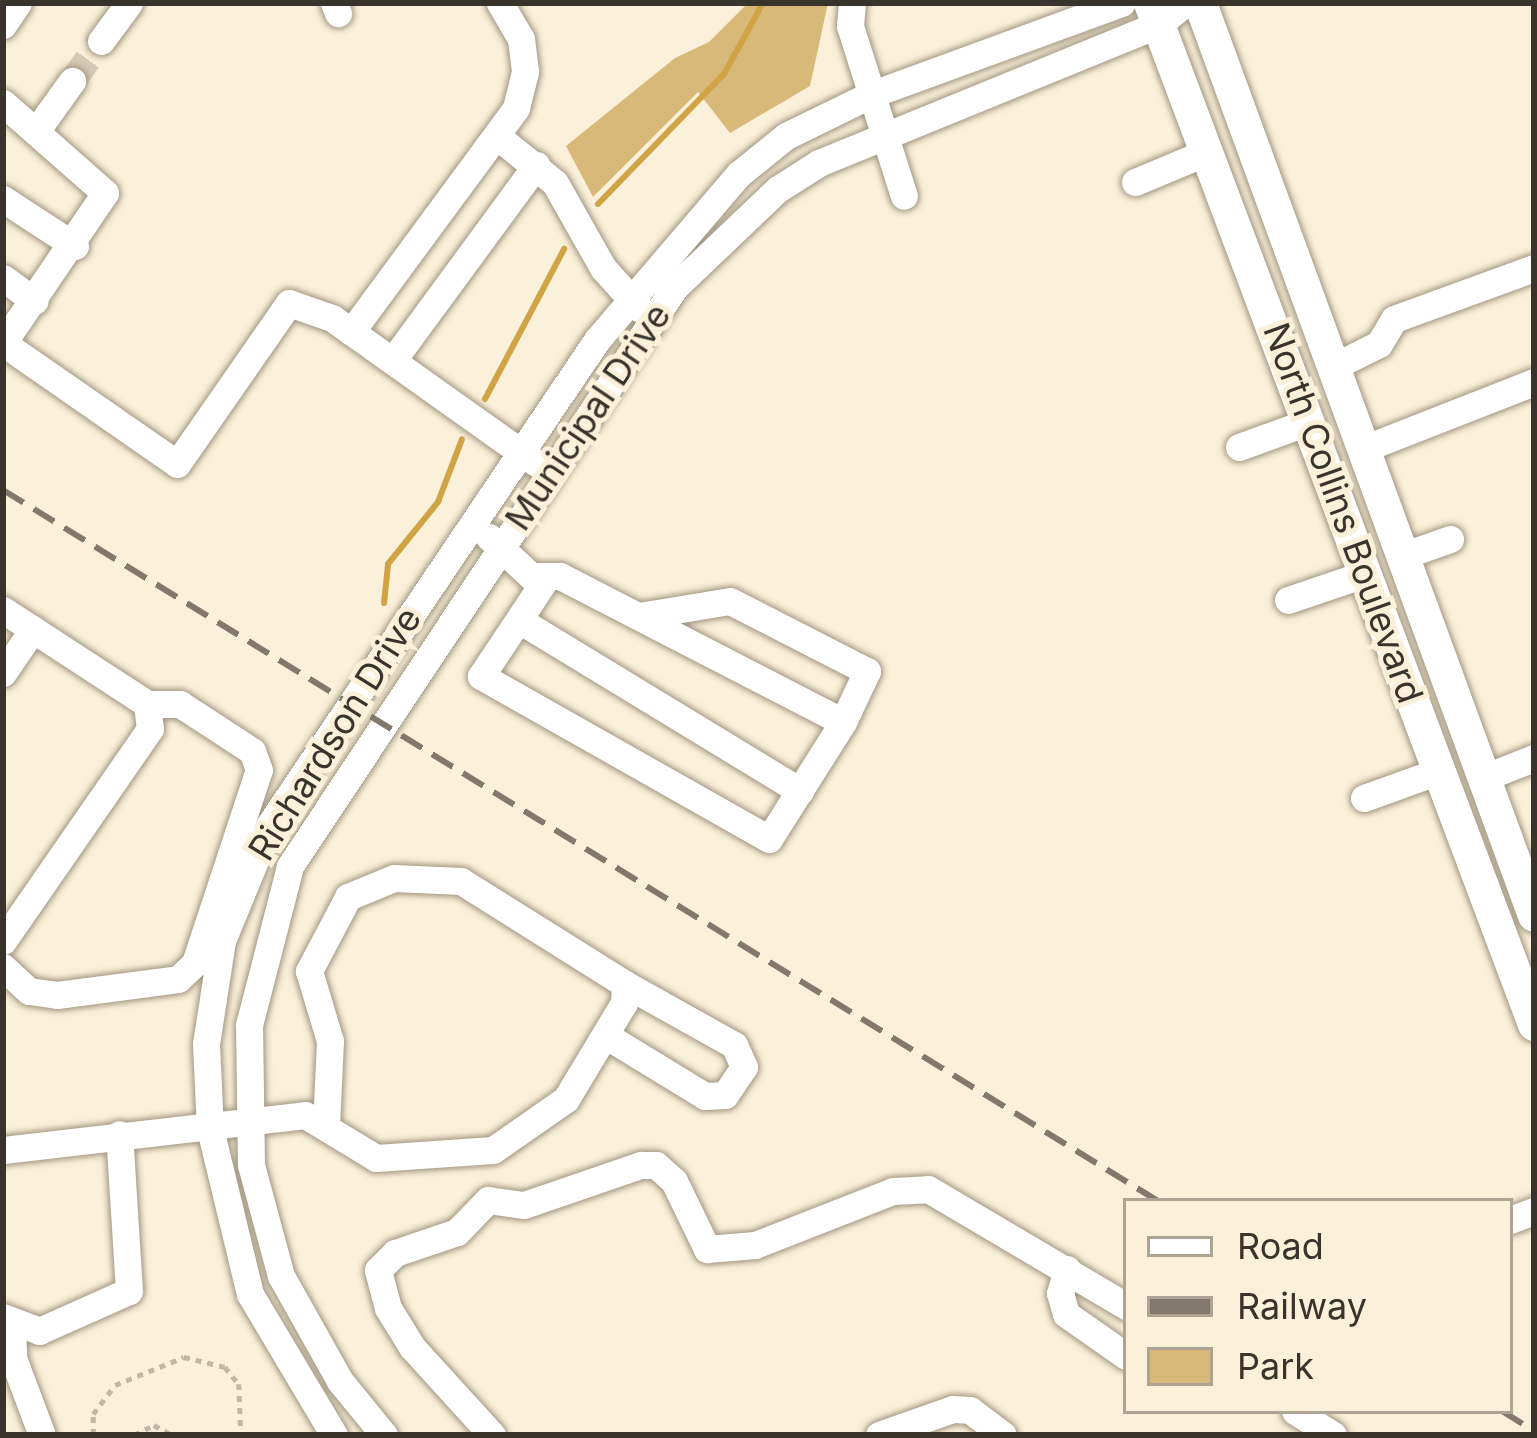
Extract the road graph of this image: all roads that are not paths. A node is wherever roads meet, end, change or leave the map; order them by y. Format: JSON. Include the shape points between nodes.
{"nodes":[{"id":1,"x":18,"y":3,"type":"edge"},
{"id":2,"x":129,"y":3,"type":"edge"},
{"id":3,"x":500,"y":3,"type":"edge"},
{"id":4,"x":852,"y":3,"type":"edge"},
{"id":5,"x":1122,"y":3,"type":"edge"},
{"id":6,"x":1185,"y":3,"type":"edge"},
{"id":7,"x":1200,"y":3,"type":"edge"},
{"id":8,"x":1154,"y":14,"type":"edge"},
{"id":9,"x":3,"y":25,"type":"edge"},
{"id":10,"x":101,"y":41,"type":"tunnel mouth"},
{"id":11,"x":72,"y":81,"type":"tunnel mouth"},
{"id":12,"x":870,"y":95,"type":"junction"},
{"id":13,"x":3,"y":103,"type":"edge"},
{"id":14,"x":39,"y":127,"type":"junction"},
{"id":15,"x":884,"y":133,"type":"junction"},
{"id":16,"x":498,"y":137,"type":"junction"},
{"id":17,"x":1207,"y":152,"type":"junction"},
{"id":18,"x":536,"y":165,"type":"junction"},
{"id":19,"x":1135,"y":182,"type":"dead end"},
{"id":20,"x":904,"y":196,"type":"dead end"},
{"id":21,"x":3,"y":200,"type":"edge"},
{"id":22,"x":75,"y":246,"type":"junction"},
{"id":23,"x":1534,"y":268,"type":"edge"},
{"id":24,"x":3,"y":278,"type":"edge"},
{"id":25,"x":628,"y":299,"type":"junction"},
{"id":26,"x":35,"y":302,"type":"junction"},
{"id":27,"x":651,"y":319,"type":"junction"},
{"id":28,"x":351,"y":332,"type":"junction"},
{"id":29,"x":597,"y":340,"type":"joint"},
{"id":30,"x":4,"y":344,"type":"edge"},
{"id":31,"x":393,"y":360,"type":"junction"},
{"id":32,"x":1333,"y":367,"type":"junction"},
{"id":33,"x":1534,"y":382,"type":"edge"},
{"id":34,"x":1309,"y":422,"type":"junction"},
{"id":35,"x":1239,"y":447,"type":"dead end"},
{"id":36,"x":1363,"y":449,"type":"junction"},
{"id":37,"x":519,"y":453,"type":"junction"},
{"id":38,"x":549,"y":471,"type":"junction"},
{"id":39,"x":1390,"y":521,"type":"junction"},
{"id":40,"x":470,"y":525,"type":"junction"},
{"id":41,"x":1450,"y":539,"type":"dead end"},
{"id":42,"x":507,"y":550,"type":"junction"},
{"id":43,"x":1402,"y":556,"type":"junction"},
{"id":44,"x":1365,"y":574,"type":"junction"},
{"id":45,"x":547,"y":577,"type":"junction"},
{"id":46,"x":1288,"y":600,"type":"dead end"},
{"id":47,"x":3,"y":610,"type":"edge"},
{"id":48,"x":639,"y":616,"type":"junction"},
{"id":49,"x":519,"y":620,"type":"junction"},
{"id":50,"x":33,"y":629,"type":"junction"},
{"id":51,"x":3,"y":673,"type":"edge"},
{"id":52,"x":1448,"y":680,"type":"junction"},
{"id":53,"x":147,"y":704,"type":"junction"},
{"id":54,"x":843,"y":722,"type":"junction"},
{"id":55,"x":1534,"y":758,"type":"edge"},
{"id":56,"x":1439,"y":771,"type":"junction"},
{"id":57,"x":1483,"y":778,"type":"junction"},
{"id":58,"x":800,"y":790,"type":"junction"},
{"id":59,"x":1364,"y":798,"type":"dead end"},
{"id":60,"x":330,"y":799,"type":"joint"},
{"id":61,"x":1531,"y":898,"type":"edge"},
{"id":62,"x":1489,"y":905,"type":"junction"},
{"id":63,"x":3,"y":941,"type":"edge"},
{"id":64,"x":3,"y":967,"type":"edge"},
{"id":65,"x":626,"y":984,"type":"junction"},
{"id":66,"x":1534,"y":1024,"type":"edge"},
{"id":67,"x":605,"y":1035,"type":"junction"},
{"id":68,"x":248,"y":1124,"type":"junction"},
{"id":69,"x":326,"y":1125,"type":"junction"},
{"id":70,"x":210,"y":1129,"type":"junction"},
{"id":71,"x":119,"y":1135,"type":"junction"},
{"id":72,"x":3,"y":1150,"type":"edge"},
{"id":73,"x":1067,"y":1269,"type":"junction"},
{"id":74,"x":1123,"y":1304,"type":"edge"},
{"id":75,"x":8,"y":1320,"type":"edge"},
{"id":76,"x":1123,"y":1354,"type":"edge"},
{"id":77,"x":1299,"y":1414,"type":"edge"},
{"id":78,"x":42,"y":1435,"type":"edge"},
{"id":79,"x":334,"y":1435,"type":"edge"},
{"id":80,"x":384,"y":1435,"type":"edge"},
{"id":81,"x":492,"y":1435,"type":"edge"},
{"id":82,"x":879,"y":1435,"type":"edge"},
{"id":83,"x":1003,"y":1435,"type":"edge"},
{"id":84,"x":1333,"y":1435,"type":"edge"}],
"edges":[{"from":1,"to":9,"type":"street"},
{"from":2,"to":10,"type":"street"},
{"from":3,"to":16,"type":"street","via":[[521,39],[525,71]]},
{"from":4,"to":12,"type":"street","via":[[850,26]]},
{"from":5,"to":12,"type":"street","name":"Municipal Drive"},
{"from":6,"to":8,"type":"street","name":"Municipal Drive"},
{"from":7,"to":32,"type":"main road","name":"North Collins Boulevard"},
{"from":8,"to":15,"type":"street","name":"Municipal Drive"},
{"from":8,"to":17,"type":"main road","name":"North Collins Boulevard"},
{"from":11,"to":14,"type":"street"},
{"from":12,"to":15,"type":"street"},
{"from":12,"to":25,"type":"street","name":"Municipal Drive","via":[[786,136],[739,174]]},
{"from":13,"to":14,"type":"street"},
{"from":14,"to":22,"type":"street","via":[[106,193]]},
{"from":15,"to":20,"type":"street"},
{"from":15,"to":27,"type":"street","name":"Municipal Drive","via":[[778,189]]},
{"from":16,"to":18,"type":"street"},
{"from":16,"to":28,"type":"street"},
{"from":17,"to":19,"type":"street"},
{"from":17,"to":34,"type":"main road","name":"North Collins Boulevard"},
{"from":18,"to":25,"type":"street"},
{"from":18,"to":31,"type":"street"},
{"from":21,"to":22,"type":"street"},
{"from":22,"to":26,"type":"street"},
{"from":23,"to":32,"type":"street","via":[[1394,320],[1379,344]]},
{"from":24,"to":26,"type":"street"},
{"from":25,"to":27,"type":"street"},
{"from":25,"to":29,"type":"street","name":"Municipal Drive"},
{"from":26,"to":30,"type":"street"},
{"from":27,"to":38,"type":"street","name":"Municipal Drive"},
{"from":28,"to":30,"type":"street","via":[[289,303],[177,464]]},
{"from":28,"to":31,"type":"street"},
{"from":29,"to":37,"type":"street","name":"Richardson Drive"},
{"from":31,"to":37,"type":"street"},
{"from":32,"to":36,"type":"main road","name":"North Collins Boulevard"},
{"from":33,"to":36,"type":"street"},
{"from":34,"to":35,"type":"street"},
{"from":34,"to":44,"type":"main road","name":"North Collins Boulevard"},
{"from":36,"to":39,"type":"main road","name":"North Collins Boulevard"},
{"from":37,"to":38,"type":"street"},
{"from":37,"to":40,"type":"street","name":"Richardson Drive"},
{"from":38,"to":42,"type":"street","name":"Municipal Drive"},
{"from":39,"to":43,"type":"main road","name":"North Collins Boulevard"},
{"from":39,"to":44,"type":"main road"},
{"from":40,"to":42,"type":"street"},
{"from":40,"to":70,"type":"street","name":"Richardson Drive","via":[[279,810],[252,863],[213,990]]},
{"from":41,"to":43,"type":"street"},
{"from":42,"to":45,"type":"street","via":[[542,566]]},
{"from":42,"to":60,"type":"street","name":"Municipal Drive"},
{"from":43,"to":52,"type":"main road","name":"North Collins Boulevard"},
{"from":44,"to":46,"type":"street"},
{"from":44,"to":52,"type":"main road","via":[[1401,608]]},
{"from":44,"to":56,"type":"main road","name":"North Collins Boulevard"},
{"from":45,"to":48,"type":"street","via":[[560,575]]},
{"from":45,"to":49,"type":"street"},
{"from":47,"to":50,"type":"street"},
{"from":48,"to":54,"type":"street"},
{"from":48,"to":54,"type":"street","via":[[730,602],[867,670]]},
{"from":49,"to":58,"type":"street"},
{"from":49,"to":58,"type":"street","via":[[482,676],[770,838]]},
{"from":50,"to":51,"type":"street"},
{"from":50,"to":53,"type":"street"},
{"from":52,"to":57,"type":"main road","name":"North Collins Boulevard"},
{"from":53,"to":63,"type":"street","via":[[150,729]]},
{"from":53,"to":64,"type":"street","via":[[180,704],[252,751],[260,770],[195,963],[178,979],[57,994],[29,991]]},
{"from":54,"to":58,"type":"street"},
{"from":55,"to":57,"type":"street"},
{"from":56,"to":59,"type":"street"},
{"from":56,"to":62,"type":"main road","name":"North Collins Boulevard"},
{"from":57,"to":61,"type":"main road","name":"North Collins Boulevard"},
{"from":60,"to":68,"type":"street","name":"Richardson Drive","via":[[290,866],[255,988]]},
{"from":61,"to":62,"type":"street"},
{"from":62,"to":66,"type":"main road","name":"North Collins Boulevard"},
{"from":65,"to":67,"type":"street"},
{"from":65,"to":67,"type":"street","via":[[734,1046],[744,1067],[725,1095],[705,1096]]},
{"from":65,"to":69,"type":"street","via":[[460,881],[394,878],[347,897],[308,971],[330,1041]]},
{"from":67,"to":69,"type":"street","via":[[566,1099],[493,1150],[376,1158]]},
{"from":68,"to":69,"type":"street","via":[[305,1115]]},
{"from":68,"to":70,"type":"street"},
{"from":68,"to":80,"type":"street","name":"Richardson Drive","via":[[281,1276],[340,1382]]},
{"from":70,"to":71,"type":"street"},
{"from":70,"to":79,"type":"street","name":"Richardson Drive","via":[[250,1294]]},
{"from":71,"to":72,"type":"street"},
{"from":71,"to":75,"type":"street","via":[[129,1291],[39,1331]]},
{"from":73,"to":74,"type":"street"},
{"from":73,"to":76,"type":"street","via":[[1060,1293],[1066,1314]]},
{"from":73,"to":81,"type":"street","via":[[928,1189],[893,1191],[730,1250],[706,1249],[674,1180],[656,1165],[524,1205],[488,1200],[457,1232],[386,1259],[378,1284],[412,1347]]},
{"from":75,"to":78,"type":"street"},
{"from":77,"to":84,"type":"street"},
{"from":82,"to":83,"type":"street","via":[[953,1409],[970,1409]]}]}
